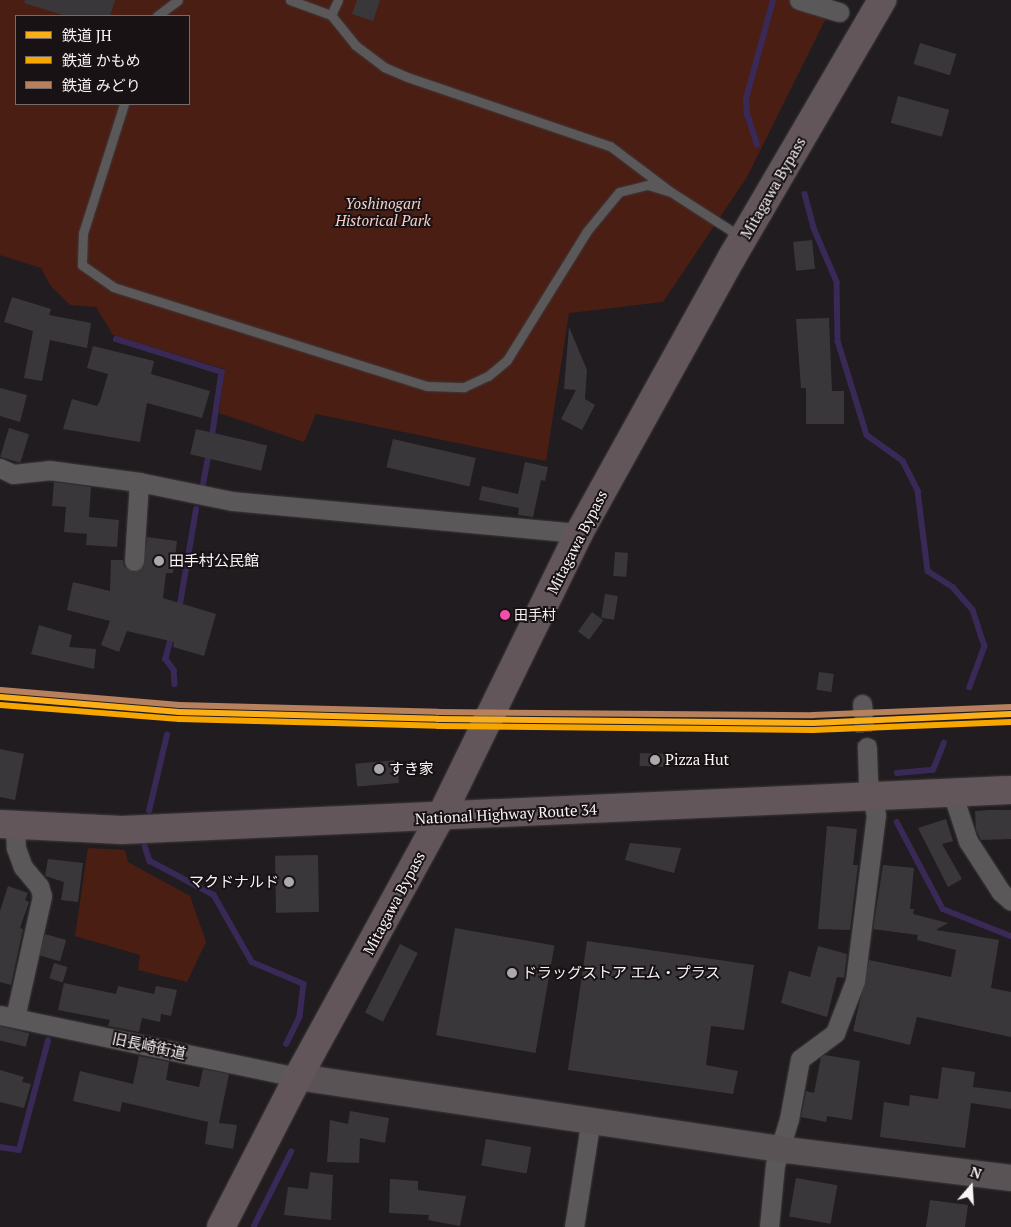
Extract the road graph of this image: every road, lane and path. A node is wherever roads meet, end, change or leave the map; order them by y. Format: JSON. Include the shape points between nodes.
{"nodes":[{"id":1,"x":178,"y":0,"type":"edge"},
{"id":2,"x":290,"y":0,"type":"edge"},
{"id":3,"x":338,"y":0,"type":"edge"},
{"id":4,"x":800,"y":0,"type":"edge"},
{"id":5,"x":882,"y":0,"type":"edge"},
{"id":6,"x":839,"y":12,"type":"dead end"},
{"id":7,"x":158,"y":15,"type":"edge"},
{"id":8,"x":331,"y":15,"type":"junction"},
{"id":9,"x":124,"y":105,"type":"edge"},
{"id":10,"x":671,"y":192,"type":"junction"},
{"id":11,"x":743,"y":239,"type":"junction"},
{"id":12,"x":0,"y":468,"type":"edge"},
{"id":13,"x":139,"y":482,"type":"junction"},
{"id":14,"x":579,"y":533,"type":"junction"},
{"id":15,"x":134,"y":561,"type":"dead end"},
{"id":16,"x":867,"y":747,"type":"tunnel mouth"},
{"id":17,"x":1011,"y":790,"type":"edge"},
{"id":18,"x":952,"y":792,"type":"junction"},
{"id":19,"x":873,"y":796,"type":"junction"},
{"id":20,"x":440,"y":818,"type":"junction"},
{"id":21,"x":8,"y":824,"type":"edge"},
{"id":22,"x":1011,"y":901,"type":"edge"},
{"id":23,"x":8,"y":1017,"type":"edge"},
{"id":24,"x":298,"y":1077,"type":"junction"},
{"id":25,"x":592,"y":1119,"type":"junction"},
{"id":26,"x":778,"y":1150,"type":"junction"},
{"id":27,"x":1011,"y":1178,"type":"edge"},
{"id":28,"x":221,"y":1227,"type":"edge"},
{"id":29,"x":574,"y":1227,"type":"edge"},
{"id":30,"x":769,"y":1227,"type":"edge"}],
"edges":[{"from":1,"to":7,"type":"lane"},
{"from":2,"to":8,"type":"lane"},
{"from":3,"to":8,"type":"lane"},
{"from":4,"to":6,"type":"street"},
{"from":5,"to":11,"type":"highway","name":"Mitagawa Bypass"},
{"from":8,"to":10,"type":"lane","via":[[355,45],[384,67],[422,84],[577,132],[610,146]]},
{"from":9,"to":10,"type":"lane","via":[[83,233],[82,265],[113,287],[427,386],[464,387],[488,376],[508,360],[587,231],[619,192],[648,185]]},
{"from":10,"to":11,"type":"lane"},
{"from":11,"to":14,"type":"highway","name":"Mitagawa Bypass"},
{"from":12,"to":13,"type":"street","via":[[13,474],[50,470]]},
{"from":13,"to":14,"type":"street","via":[[232,501]]},
{"from":13,"to":15,"type":"street"},
{"from":14,"to":20,"type":"highway","name":"Mitagawa Bypass"},
{"from":16,"to":19,"type":"street","via":[[868,779]]},
{"from":17,"to":18,"type":"highway","name":"National Highway Route 34"},
{"from":18,"to":19,"type":"highway","name":"National Highway Route 34"},
{"from":18,"to":22,"type":"street","via":[[968,841],[1001,892]]},
{"from":19,"to":20,"type":"highway","name":"National Highway Route 34"},
{"from":19,"to":26,"type":"street","via":[[876,815],[855,981],[835,1033],[800,1059],[790,1119]]},
{"from":20,"to":21,"type":"highway","name":"National Highway Route 34","via":[[122,830]]},
{"from":20,"to":24,"type":"highway","name":"Mitagawa Bypass"},
{"from":21,"to":23,"type":"street","via":[[23,867],[39,886],[42,896]]},
{"from":23,"to":24,"type":"street","name":"旧長崎街道"},
{"from":24,"to":25,"type":"street"},
{"from":24,"to":28,"type":"highway","name":"Mitagawa Bypass"},
{"from":25,"to":26,"type":"street"},
{"from":25,"to":29,"type":"street"},
{"from":26,"to":27,"type":"street"},
{"from":26,"to":30,"type":"street"}]}
